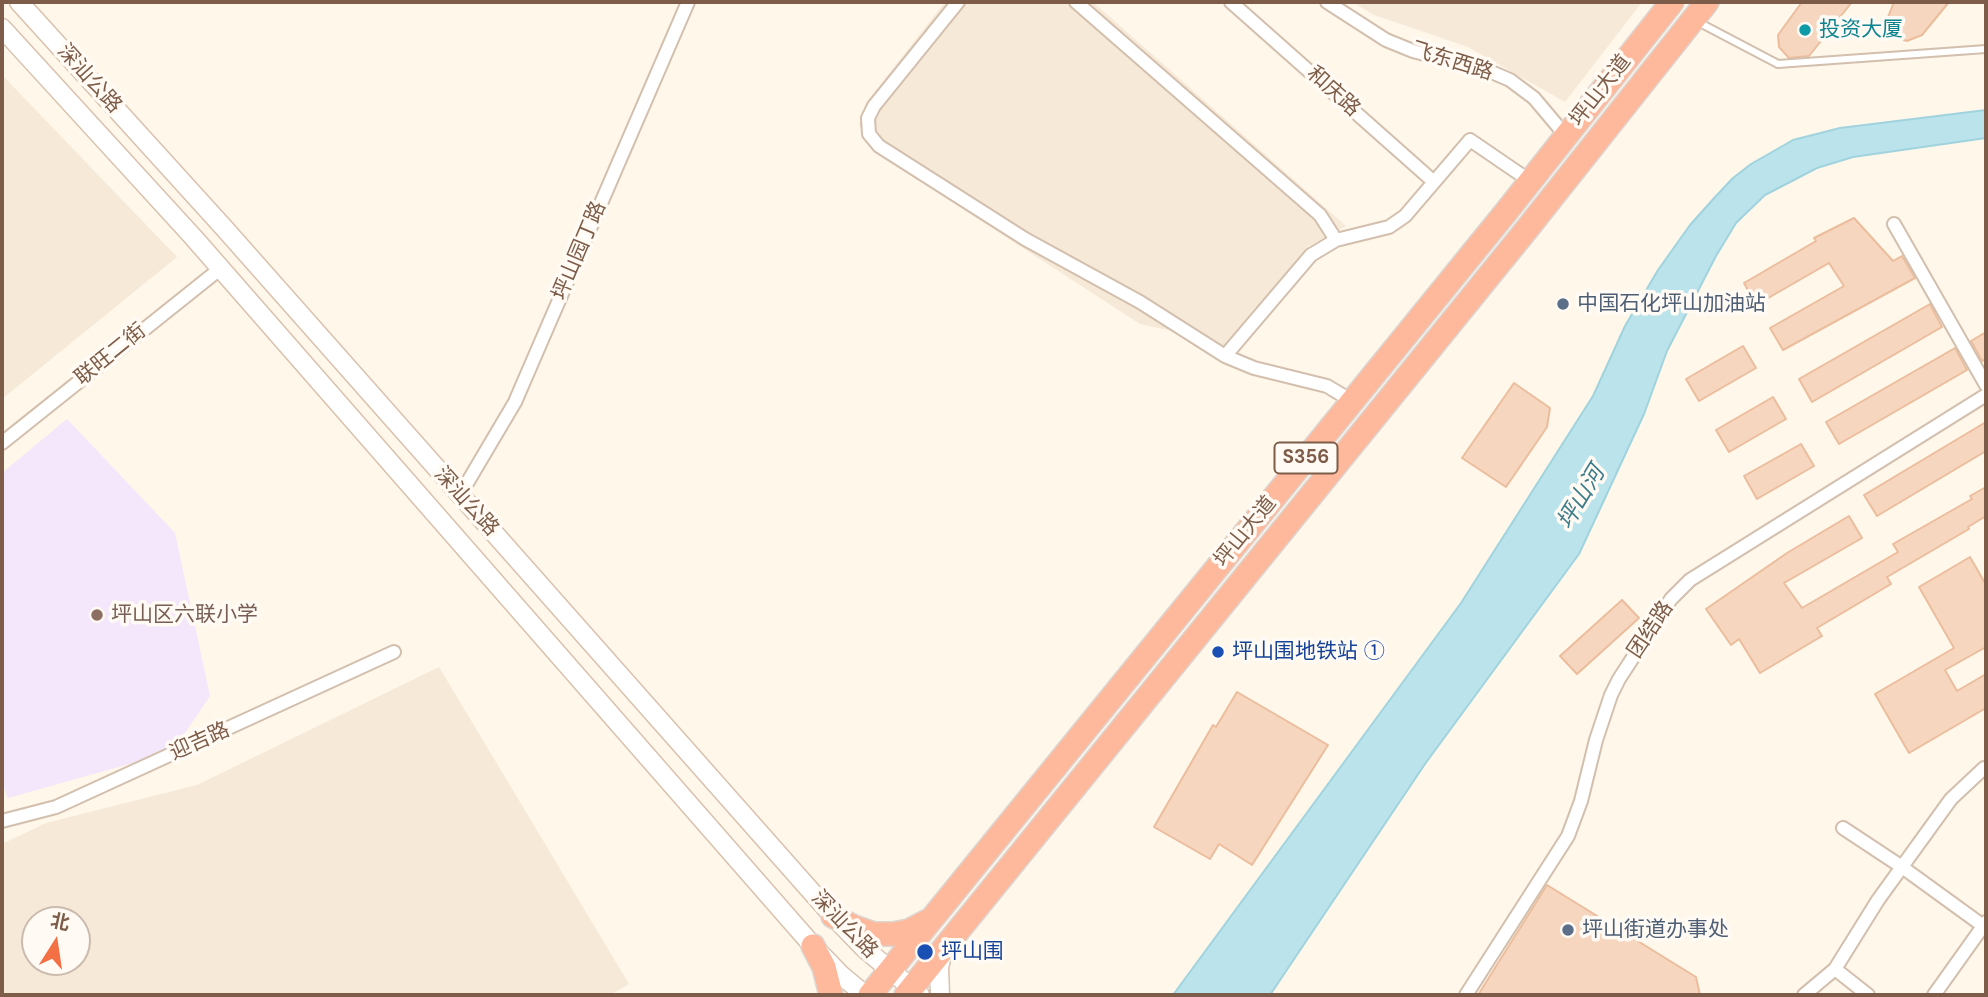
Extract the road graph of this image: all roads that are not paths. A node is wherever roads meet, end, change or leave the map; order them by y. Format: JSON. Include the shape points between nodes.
{"nodes":[{"id":1,"x":19,"y":2,"type":"edge"},
{"id":2,"x":688,"y":2,"type":"edge"},
{"id":3,"x":958,"y":2,"type":"edge"},
{"id":4,"x":1076,"y":2,"type":"edge"},
{"id":5,"x":1231,"y":2,"type":"edge"},
{"id":6,"x":1327,"y":2,"type":"edge"},
{"id":7,"x":1672,"y":2,"type":"edge"},
{"id":8,"x":1700,"y":10,"type":"edge"},
{"id":9,"x":2,"y":28,"type":"edge"},
{"id":10,"x":1986,"y":49,"type":"edge"},
{"id":11,"x":1566,"y":136,"type":"junction"},
{"id":12,"x":1530,"y":181,"type":"junction"},
{"id":13,"x":1434,"y":182,"type":"junction"},
{"id":14,"x":1894,"y":224,"type":"dead end"},
{"id":15,"x":1336,"y":240,"type":"junction"},
{"id":16,"x":221,"y":268,"type":"junction"},
{"id":17,"x":1225,"y":356,"type":"junction"},
{"id":18,"x":1986,"y":384,"type":"edge"},
{"id":19,"x":1986,"y":396,"type":"edge"},
{"id":20,"x":1352,"y":401,"type":"junction"},
{"id":21,"x":2,"y":443,"type":"edge"},
{"id":22,"x":460,"y":495,"type":"junction"},
{"id":23,"x":394,"y":652,"type":"dead end"},
{"id":24,"x":1986,"y":770,"type":"edge"},
{"id":25,"x":2,"y":821,"type":"edge"},
{"id":26,"x":1843,"y":828,"type":"dead end"},
{"id":27,"x":1902,"y":867,"type":"junction"},
{"id":28,"x":938,"y":912,"type":"junction"},
{"id":29,"x":833,"y":916,"type":"junction"},
{"id":30,"x":1985,"y":925,"type":"edge"},
{"id":31,"x":813,"y":946,"type":"junction"},
{"id":32,"x":944,"y":948,"type":"junction"},
{"id":33,"x":1835,"y":969,"type":"junction"},
{"id":34,"x":890,"y":971,"type":"junction"},
{"id":35,"x":912,"y":993,"type":"edge"},
{"id":36,"x":831,"y":995,"type":"edge"},
{"id":37,"x":864,"y":995,"type":"edge"},
{"id":38,"x":870,"y":995,"type":"edge"},
{"id":39,"x":940,"y":995,"type":"edge"},
{"id":40,"x":1466,"y":995,"type":"edge"},
{"id":41,"x":1804,"y":995,"type":"edge"},
{"id":42,"x":1868,"y":995,"type":"edge"},
{"id":43,"x":1934,"y":995,"type":"edge"}],
"edges":[{"from":1,"to":22,"type":"main road","name":"深汕公路"},
{"from":2,"to":22,"type":"street","name":"坪山园丁路","via":[[515,402]]},
{"from":3,"to":17,"type":"street","via":[[874,107],[868,118],[869,134],[878,146]]},
{"from":4,"to":15,"type":"street","via":[[1320,215]]},
{"from":5,"to":13,"type":"street","name":"和庆路"},
{"from":6,"to":11,"type":"street","name":"飞东西路","via":[[1386,40],[1510,80],[1534,98]]},
{"from":7,"to":11,"type":"highway","name":"坪山大道","number":"S356"},
{"from":8,"to":10,"type":"lane","via":[[1778,64]]},
{"from":8,"to":32,"type":"highway","name":"坪山大道"},
{"from":9,"to":16,"type":"main road","name":"深汕公路"},
{"from":11,"to":12,"type":"highway","name":"坪山大道","number":"S356"},
{"from":12,"to":13,"type":"street","via":[[1470,140]]},
{"from":12,"to":20,"type":"highway","name":"坪山大道","number":"S356"},
{"from":13,"to":15,"type":"street","via":[[1405,216],[1389,227]]},
{"from":14,"to":18,"type":"street"},
{"from":15,"to":17,"type":"street","via":[[1311,255]]},
{"from":16,"to":21,"type":"street","name":"联旺二街"},
{"from":16,"to":31,"type":"main road","name":"深汕公路"},
{"from":17,"to":20,"type":"street","via":[[1326,386]]},
{"from":19,"to":40,"type":"street","name":"团结路","via":[[1678,590],[1615,687],[1568,836]]},
{"from":20,"to":28,"type":"highway","name":"坪山大道","number":"S356"},
{"from":22,"to":29,"type":"main road","name":"深汕公路"},
{"from":23,"to":25,"type":"street","name":"迎吉路","via":[[56,807]]},
{"from":24,"to":27,"type":"street","via":[[1951,799]]},
{"from":26,"to":27,"type":"street"},
{"from":27,"to":30,"type":"street"},
{"from":27,"to":33,"type":"street"},
{"from":28,"to":29,"type":"highway","via":[[909,931],[893,934],[874,934]]},
{"from":28,"to":34,"type":"highway","name":"坪山大道","number":"S356"},
{"from":29,"to":34,"type":"main road","name":"深汕公路"},
{"from":30,"to":43,"type":"street"},
{"from":31,"to":36,"type":"highway"},
{"from":31,"to":37,"type":"main road","name":"深汕公路"},
{"from":32,"to":35,"type":"highway","name":"坪山大道"},
{"from":32,"to":39,"type":"main road"},
{"from":33,"to":41,"type":"street"},
{"from":33,"to":42,"type":"street"},
{"from":34,"to":35,"type":"main road","name":"深汕公路"},
{"from":34,"to":38,"type":"highway","name":"坪山大道","number":"S356"}]}
